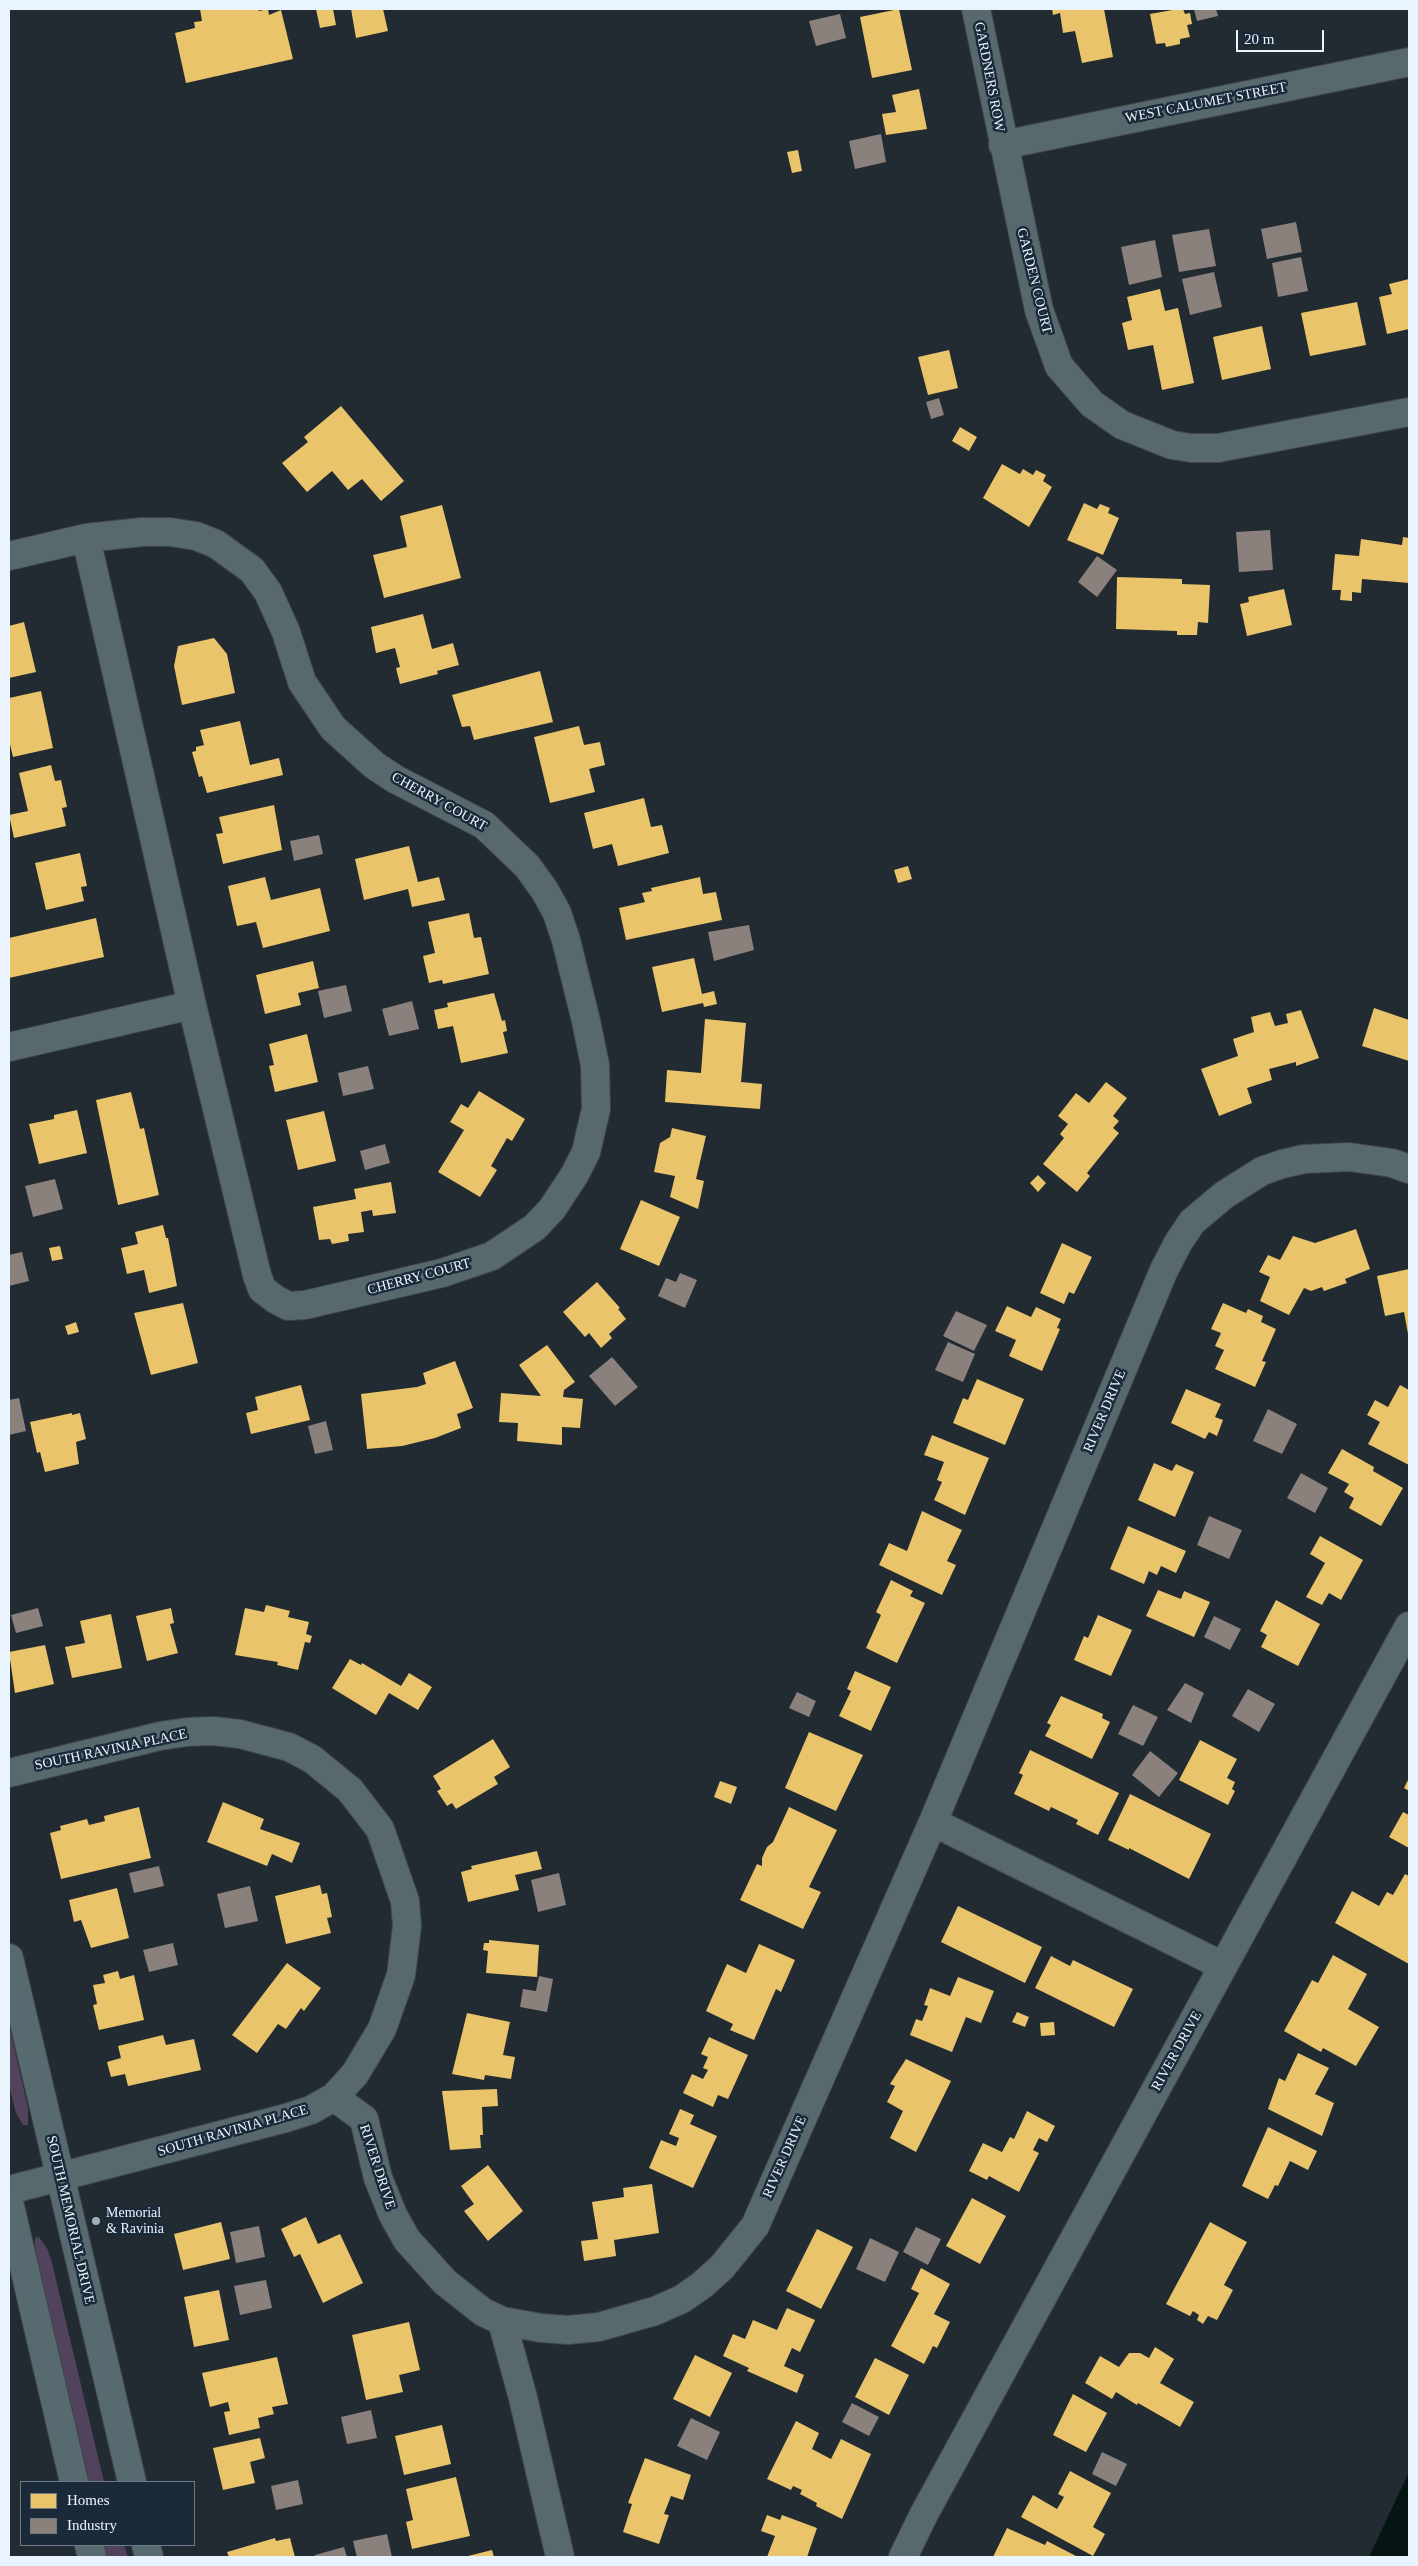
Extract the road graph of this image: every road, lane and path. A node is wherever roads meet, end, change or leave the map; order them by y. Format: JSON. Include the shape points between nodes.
{"nodes":[{"id":1,"x":976,"y":9,"type":"edge"},
{"id":2,"x":1409,"y":62,"type":"edge"},
{"id":3,"x":1003,"y":145,"type":"junction"},
{"id":4,"x":1409,"y":412,"type":"edge"},
{"id":5,"x":86,"y":538,"type":"junction"},
{"id":6,"x":9,"y":556,"type":"edge"},
{"id":7,"x":192,"y":1004,"type":"junction"},
{"id":8,"x":9,"y":1048,"type":"edge"},
{"id":9,"x":1409,"y":1169,"type":"edge"},
{"id":10,"x":1409,"y":1626,"type":"edge"},
{"id":11,"x":9,"y":1773,"type":"edge"},
{"id":12,"x":932,"y":1822,"type":"junction"},
{"id":13,"x":9,"y":1958,"type":"edge"},
{"id":14,"x":1223,"y":1966,"type":"junction"},
{"id":15,"x":334,"y":2097,"type":"junction"},
{"id":16,"x":60,"y":2178,"type":"junction"},
{"id":17,"x":9,"y":2190,"type":"edge"},
{"id":18,"x":9,"y":2202,"type":"edge"},
{"id":19,"x":502,"y":2321,"type":"junction"},
{"id":20,"x":74,"y":2481,"type":"edge"},
{"id":21,"x":132,"y":2481,"type":"edge"},
{"id":22,"x":560,"y":2557,"type":"edge"},
{"id":23,"x":903,"y":2557,"type":"edge"}],
"edges":[{"from":1,"to":3,"type":"street","name":"GARDNERS ROW"},
{"from":2,"to":3,"type":"street","name":"WEST CALUMET STREET"},
{"from":3,"to":4,"type":"street","name":"GARDEN COURT","via":[[1050,347],[1068,379],[1092,404],[1122,425],[1172,445],[1218,448]]},
{"from":5,"to":6,"type":"street","name":"CHERRY COURT"},
{"from":5,"to":7,"type":"street","name":"CHERRY COURT"},
{"from":5,"to":7,"type":"street","name":"CHERRY COURT","via":[[115,533],[170,532],[196,536],[236,557],[252,570],[268,592],[286,632],[302,682],[333,728],[353,748],[388,774],[484,825],[527,866],[557,913],[591,1041],[597,1088],[596,1109],[586,1152],[552,1208],[535,1227],[492,1256],[442,1273],[305,1305],[288,1306],[262,1289],[257,1275]]},
{"from":7,"to":8,"type":"street"},
{"from":9,"to":12,"type":"street","name":"RIVER DRIVE","via":[[1392,1163],[1349,1157],[1304,1159],[1282,1164],[1241,1184],[1192,1222],[1164,1270]]},
{"from":10,"to":14,"type":"street","name":"RIVER DRIVE"},
{"from":11,"to":15,"type":"street","name":"SOUTH RAVINIA PLACE","via":[[160,1736],[213,1731],[269,1740],[289,1747],[312,1759],[350,1790],[380,1829],[389,1850],[406,1901],[407,1926],[401,1975],[382,2029],[355,2074]]},
{"from":12,"to":14,"type":"street"},
{"from":12,"to":19,"type":"street","name":"RIVER DRIVE","via":[[755,2226],[722,2268],[682,2299],[655,2311],[598,2327],[568,2330]]},
{"from":13,"to":16,"type":"main road","name":"SOUTH MEMORIAL DRIVE"},
{"from":14,"to":23,"type":"street","name":"RIVER DRIVE"},
{"from":15,"to":16,"type":"street","name":"SOUTH RAVINIA PLACE","via":[[311,2110],[286,2118]]},
{"from":15,"to":19,"type":"street","name":"RIVER DRIVE","via":[[364,2120],[378,2178],[407,2240],[463,2298]]},
{"from":16,"to":17,"type":"street","name":"SOUTH RAVINIA PLACE"},
{"from":16,"to":21,"type":"main road","name":"SOUTH MEMORIAL DRIVE"},
{"from":18,"to":20,"type":"main road"},
{"from":19,"to":22,"type":"street"}]}
